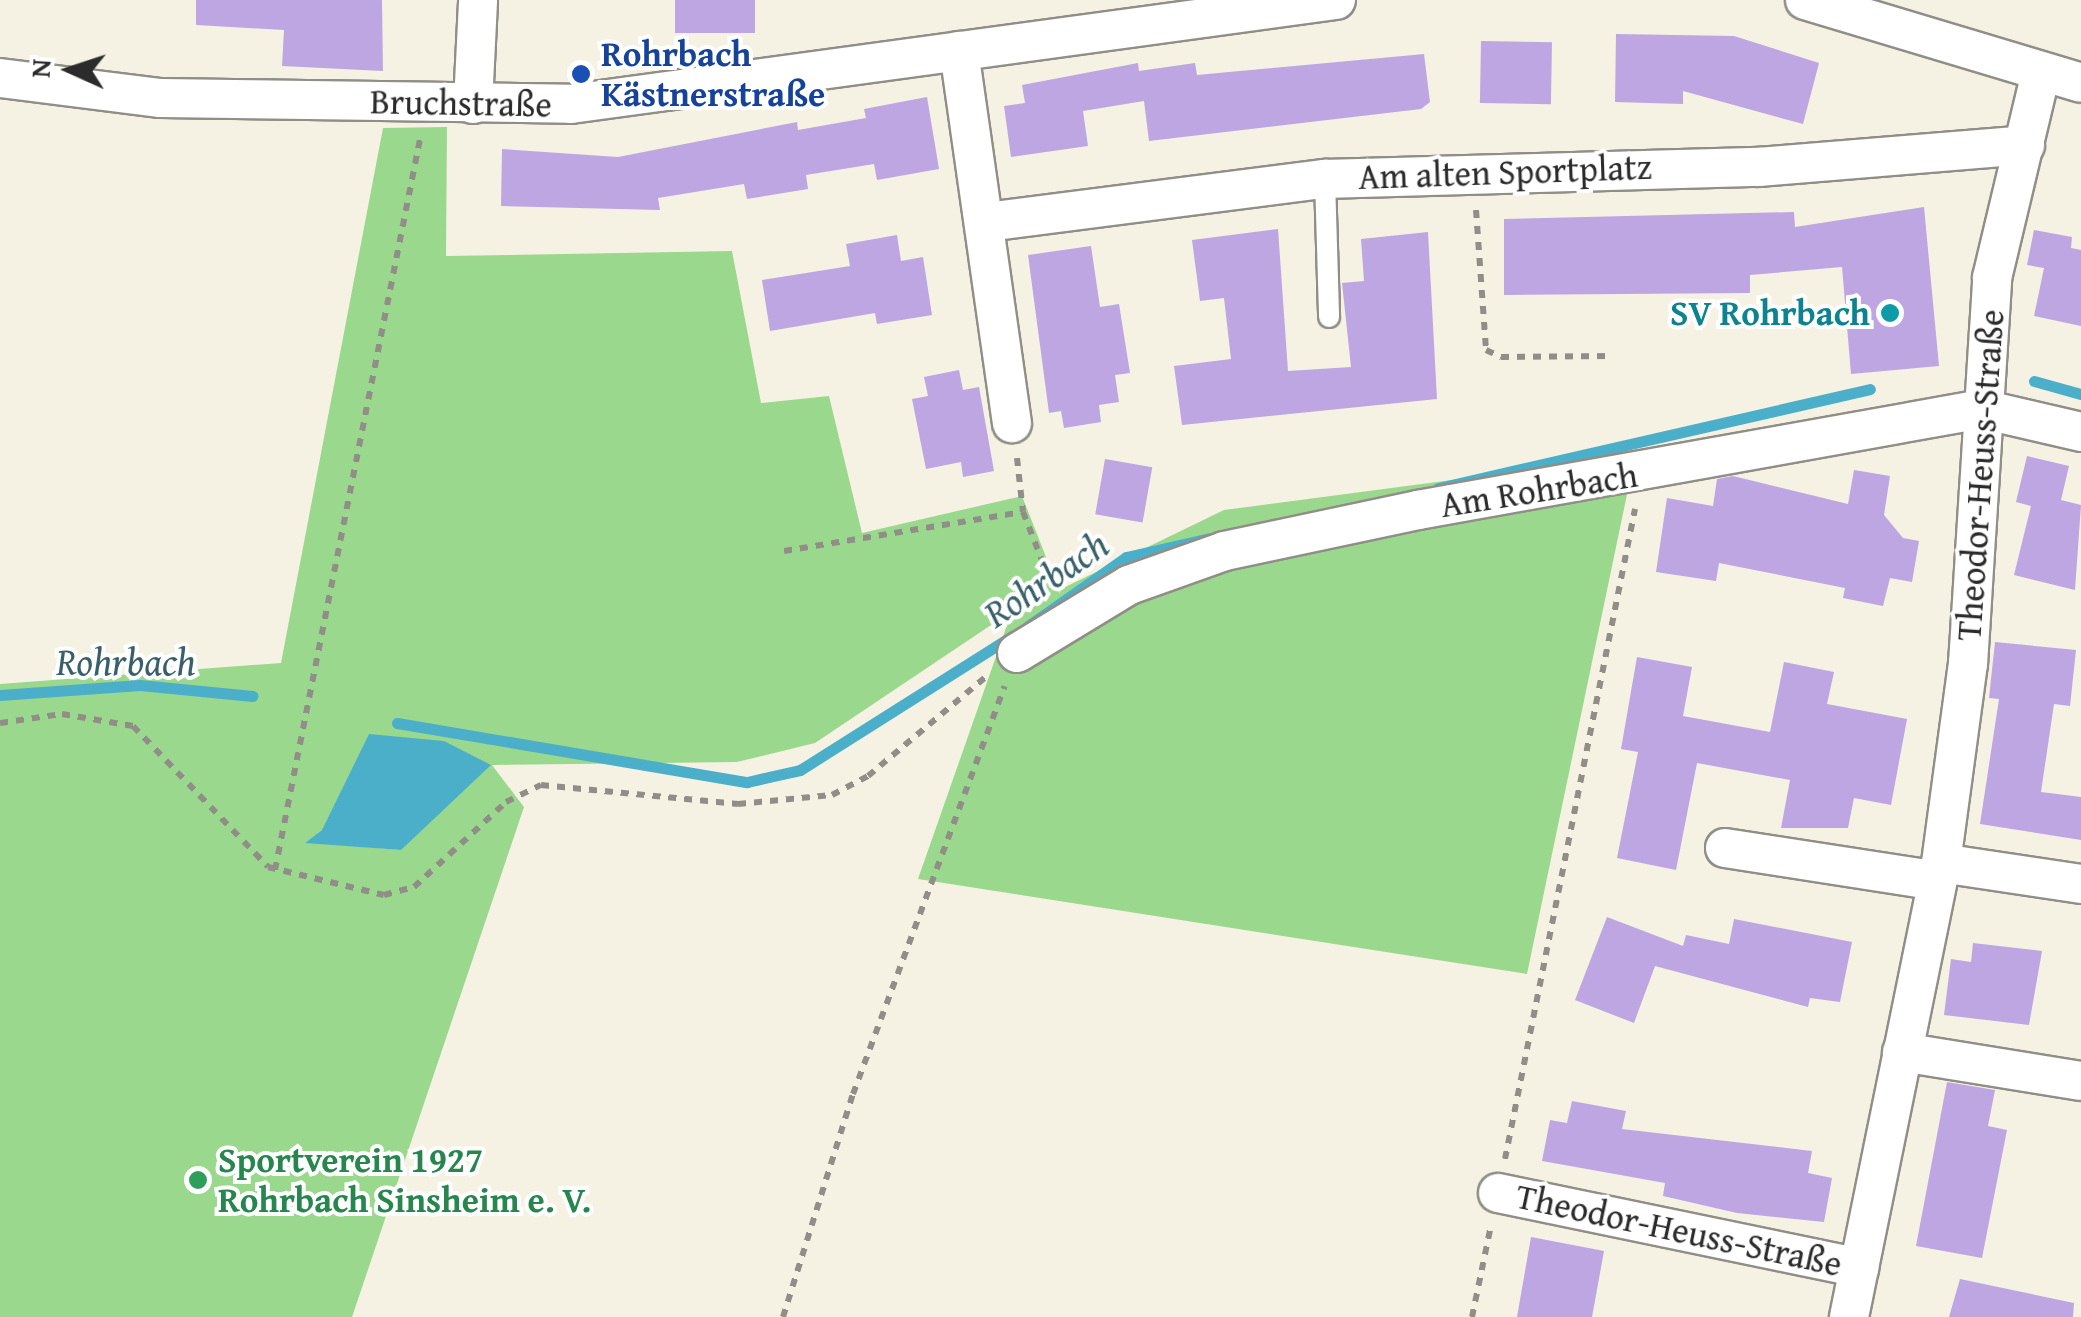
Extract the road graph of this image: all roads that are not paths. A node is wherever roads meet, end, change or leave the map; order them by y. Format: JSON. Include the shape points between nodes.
{"nodes":[{"id":1,"x":478,"y":0,"type":"edge"},
{"id":2,"x":1336,"y":0,"type":"edge"},
{"id":3,"x":1804,"y":0,"type":"edge"},
{"id":4,"x":959,"y":51,"type":"junction"},
{"id":5,"x":2042,"y":72,"type":"junction"},
{"id":6,"x":0,"y":78,"type":"edge"},
{"id":7,"x":2081,"y":83,"type":"edge"},
{"id":8,"x":473,"y":104,"type":"junction"},
{"id":9,"x":2025,"y":145,"type":"junction"},
{"id":10,"x":1326,"y":180,"type":"junction"},
{"id":11,"x":987,"y":222,"type":"junction"},
{"id":12,"x":1329,"y":317,"type":"dead end"},
{"id":13,"x":1982,"y":409,"type":"junction"},
{"id":14,"x":1012,"y":423,"type":"road end"},
{"id":15,"x":2081,"y":432,"type":"edge"},
{"id":16,"x":1017,"y":653,"type":"road end"},
{"id":17,"x":1724,"y":848,"type":"dead end"},
{"id":18,"x":1939,"y":872,"type":"junction"},
{"id":19,"x":2081,"y":884,"type":"edge"},
{"id":20,"x":1902,"y":1052,"type":"junction"},
{"id":21,"x":2081,"y":1081,"type":"edge"},
{"id":22,"x":1498,"y":1193,"type":"road end"},
{"id":23,"x":1859,"y":1268,"type":"junction"},
{"id":24,"x":1849,"y":1317,"type":"edge"}],
"edges":[{"from":1,"to":8,"type":"street"},
{"from":2,"to":4,"type":"street","name":"Bruchstraße"},
{"from":3,"to":5,"type":"street"},
{"from":4,"to":8,"type":"street","name":"Bruchstraße","via":[[698,92]]},
{"from":4,"to":11,"type":"street"},
{"from":5,"to":7,"type":"street"},
{"from":5,"to":9,"type":"street","name":"Theodor-Heuss-Straße"},
{"from":6,"to":8,"type":"street","name":"Bruchstraße","via":[[161,98]]},
{"from":9,"to":10,"type":"street","name":"Am alten Sportplatz","via":[[1759,167],[1475,168]]},
{"from":9,"to":13,"type":"street","name":"Theodor-Heuss-Straße","via":[[1992,278]]},
{"from":10,"to":11,"type":"street","name":"Am alten Sportplatz"},
{"from":10,"to":12,"type":"lane"},
{"from":11,"to":14,"type":"street"},
{"from":13,"to":15,"type":"street","name":"Am Rohrbach"},
{"from":13,"to":16,"type":"street","name":"Am Rohrbach","via":[[1225,551],[1129,585]]},
{"from":13,"to":18,"type":"street","name":"Theodor-Heuss-Straße","via":[[1968,664]]},
{"from":17,"to":18,"type":"street"},
{"from":18,"to":19,"type":"street"},
{"from":18,"to":20,"type":"street","name":"Theodor-Heuss-Straße"},
{"from":20,"to":21,"type":"street"},
{"from":20,"to":23,"type":"street","name":"Theodor-Heuss-Straße"},
{"from":22,"to":23,"type":"street","name":"Theodor-Heuss-Straße"},
{"from":23,"to":24,"type":"street","name":"Theodor-Heuss-Straße"}]}
